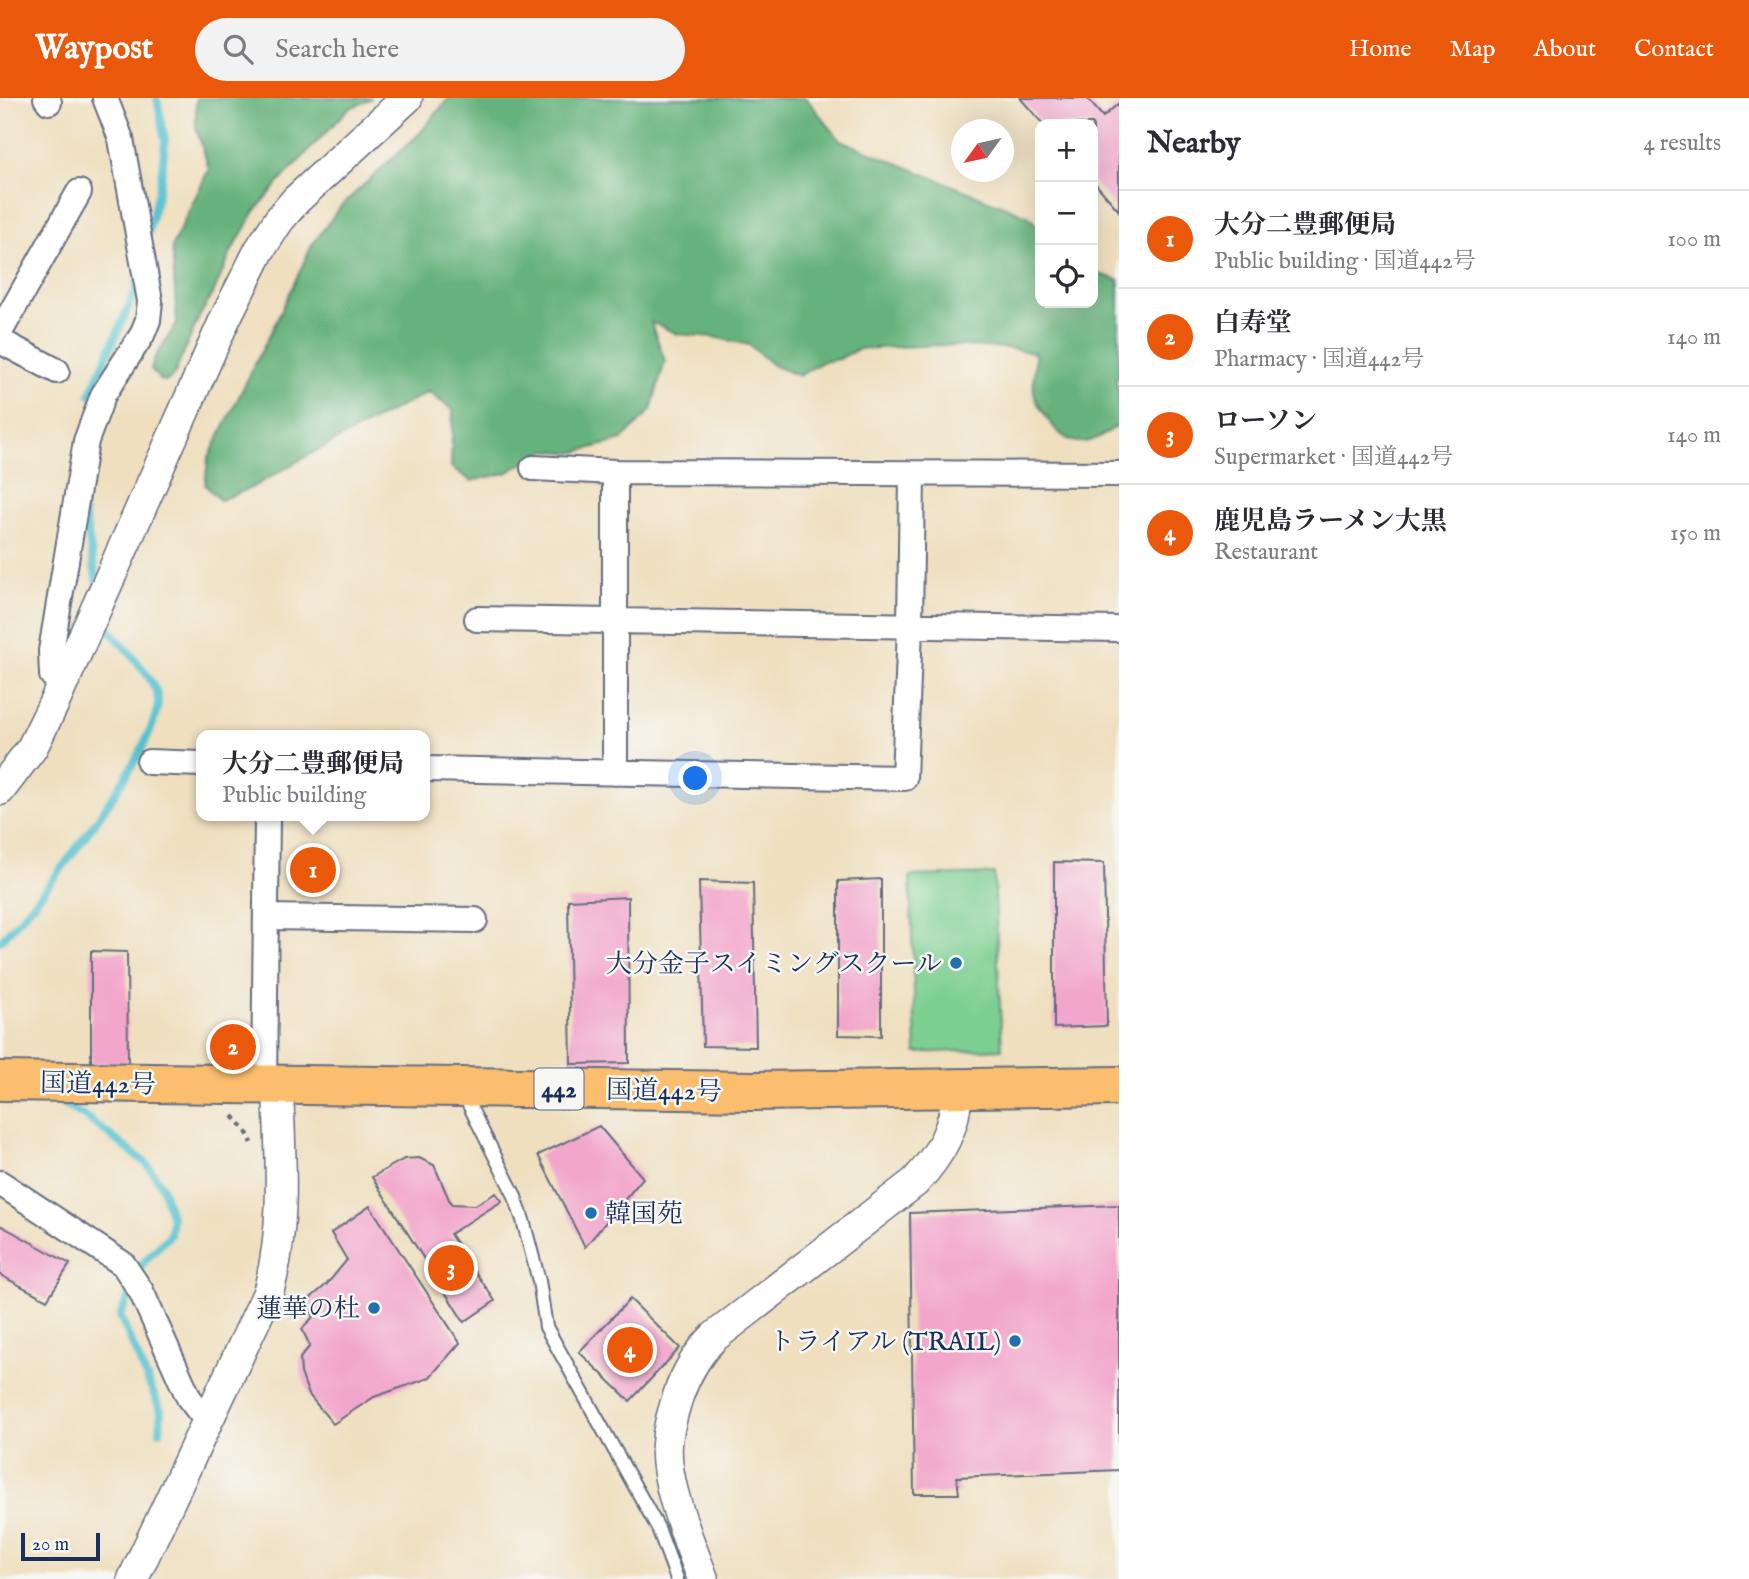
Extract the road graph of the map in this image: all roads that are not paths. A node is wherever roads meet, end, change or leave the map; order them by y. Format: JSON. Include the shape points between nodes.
{"nodes":[{"id":1,"x":105,"y":98,"type":"edge"},
{"id":2,"x":407,"y":98,"type":"edge"},
{"id":3,"x":79,"y":192,"type":"dead end"},
{"id":4,"x":0,"y":331,"type":"edge"},
{"id":5,"x":0,"y":341,"type":"edge"},
{"id":6,"x":57,"y":371,"type":"dead end"},
{"id":7,"x":533,"y":468,"type":"dead end"},
{"id":8,"x":615,"y":472,"type":"junction"},
{"id":9,"x":912,"y":474,"type":"junction"},
{"id":10,"x":1119,"y":474,"type":"edge"},
{"id":11,"x":477,"y":619,"type":"dead end"},
{"id":12,"x":616,"y":621,"type":"junction"},
{"id":13,"x":910,"y":627,"type":"junction"},
{"id":14,"x":1117,"y":629,"type":"dead end"},
{"id":15,"x":64,"y":682,"type":"junction"},
{"id":16,"x":149,"y":762,"type":"dead end"},
{"id":17,"x":196,"y":764,"type":"edge"},
{"id":18,"x":430,"y":769,"type":"edge"},
{"id":19,"x":615,"y":773,"type":"junction"},
{"id":20,"x":0,"y":790,"type":"edge"},
{"id":21,"x":267,"y":821,"type":"edge"},
{"id":22,"x":266,"y":917,"type":"junction"},
{"id":23,"x":475,"y":920,"type":"dead end"},
{"id":24,"x":0,"y":1081,"type":"edge"},
{"id":25,"x":271,"y":1086,"type":"junction"},
{"id":26,"x":1119,"y":1086,"type":"edge"},
{"id":27,"x":461,"y":1088,"type":"junction"},
{"id":28,"x":957,"y":1088,"type":"junction"},
{"id":29,"x":0,"y":1183,"type":"edge"},
{"id":30,"x":209,"y":1418,"type":"junction"},
{"id":31,"x":133,"y":1579,"type":"edge"},
{"id":32,"x":677,"y":1579,"type":"edge"},
{"id":33,"x":703,"y":1579,"type":"edge"}],
"edges":[{"from":1,"to":15,"type":"street","via":[[121,139],[150,301],[142,335],[103,395],[86,441],[51,651],[52,675]]},
{"from":2,"to":15,"type":"street","via":[[296,200],[259,251]]},
{"from":3,"to":4,"type":"street"},
{"from":5,"to":6,"type":"street"},
{"from":7,"to":8,"type":"street"},
{"from":8,"to":9,"type":"street"},
{"from":8,"to":12,"type":"street"},
{"from":9,"to":10,"type":"street"},
{"from":9,"to":13,"type":"street"},
{"from":11,"to":12,"type":"street"},
{"from":12,"to":13,"type":"street"},
{"from":12,"to":19,"type":"street"},
{"from":13,"to":14,"type":"street"},
{"from":13,"to":19,"type":"street","via":[[904,778]]},
{"from":15,"to":20,"type":"street","via":[[32,748]]},
{"from":16,"to":17,"type":"street"},
{"from":18,"to":19,"type":"street"},
{"from":21,"to":22,"type":"street"},
{"from":22,"to":23,"type":"street"},
{"from":22,"to":25,"type":"street"},
{"from":24,"to":25,"type":"highway","name":"国道442号","number":"442"},
{"from":25,"to":27,"type":"highway","name":"国道442号","number":"442"},
{"from":25,"to":30,"type":"street","via":[[281,1193],[274,1270]]},
{"from":26,"to":28,"type":"highway","name":"国道442号","number":"442"},
{"from":27,"to":28,"type":"highway","name":"国道442号","number":"442"},
{"from":27,"to":32,"type":"lane","via":[[514,1194],[537,1268],[546,1327],[657,1528]]},
{"from":28,"to":33,"type":"street","via":[[949,1133],[915,1182],[714,1337],[691,1366],[672,1412],[667,1459]]},
{"from":29,"to":30,"type":"street","via":[[123,1264],[141,1291],[189,1398]]},
{"from":30,"to":31,"type":"street"}]}
